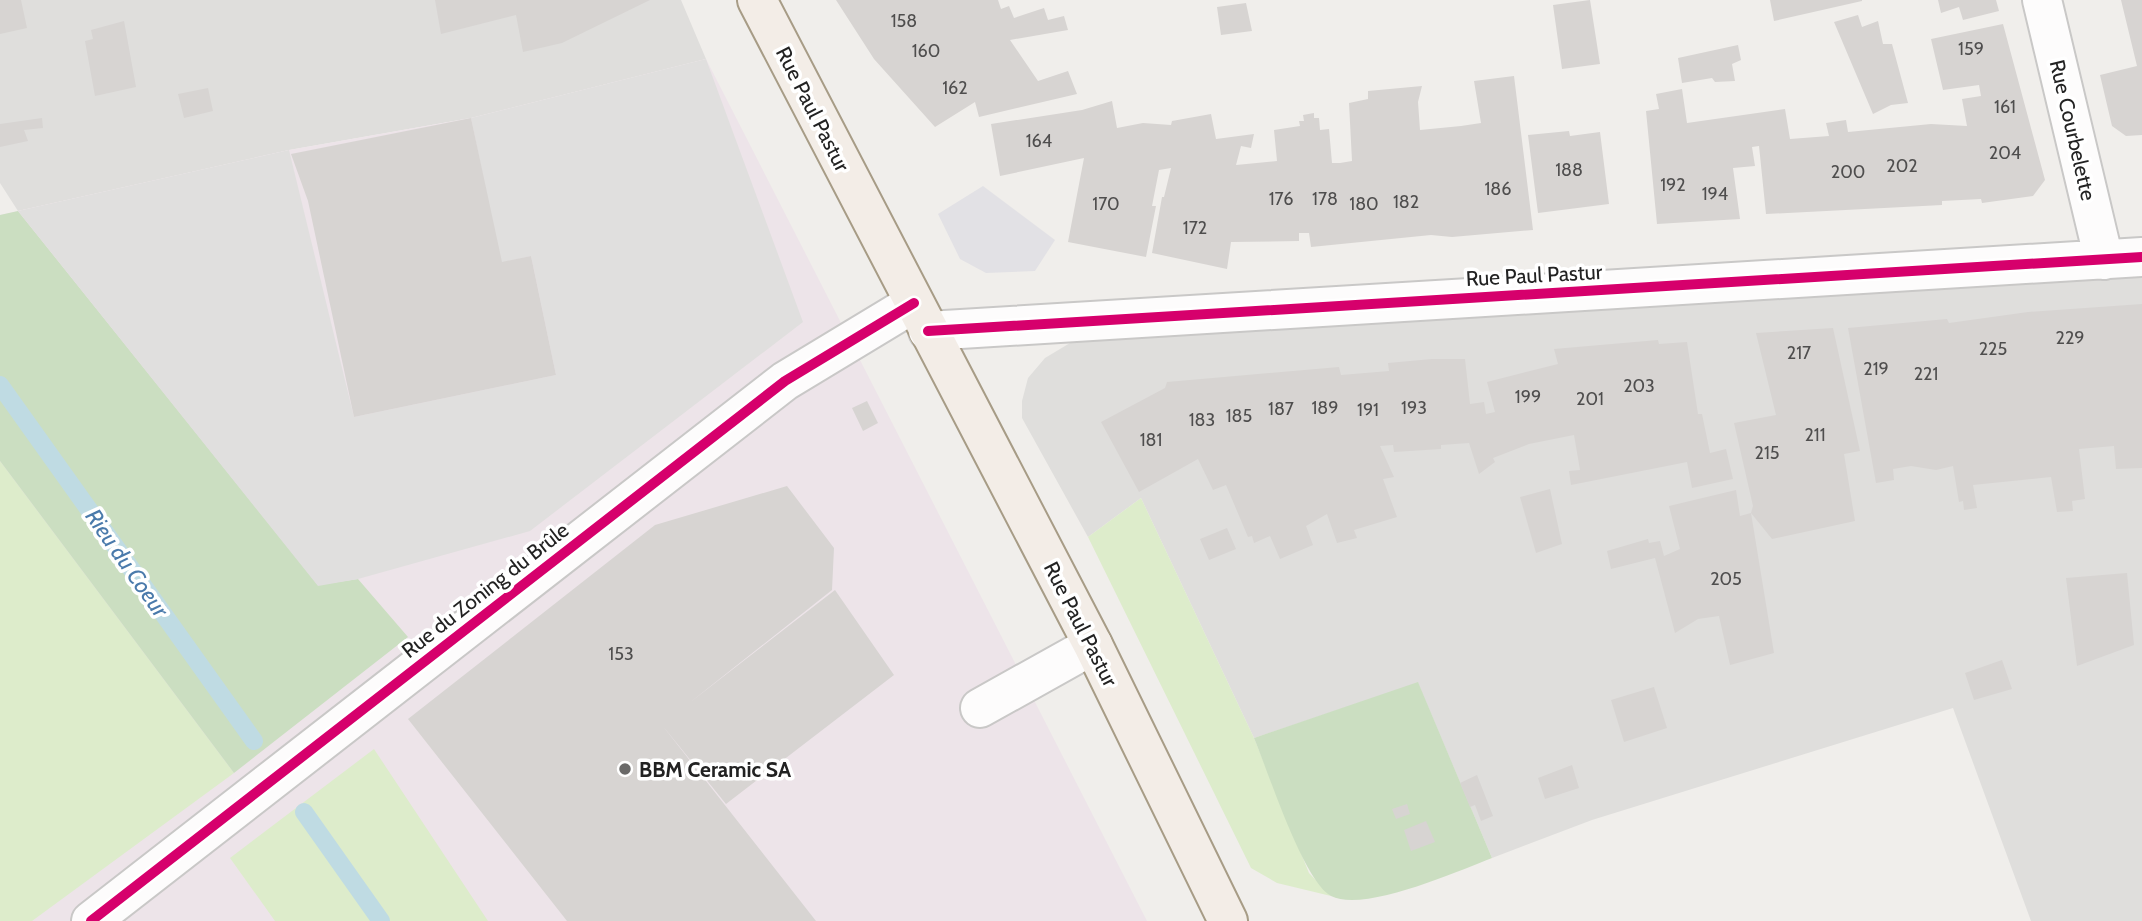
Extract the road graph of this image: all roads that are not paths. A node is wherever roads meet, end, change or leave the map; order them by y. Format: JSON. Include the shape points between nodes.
{"nodes":[{"id":1,"x":757,"y":0,"type":"edge"},
{"id":2,"x":2042,"y":0,"type":"edge"},
{"id":3,"x":2142,"y":257,"type":"edge"},
{"id":4,"x":2104,"y":260,"type":"junction"},
{"id":5,"x":921,"y":317,"type":"junction"},
{"id":6,"x":1093,"y":645,"type":"junction"},
{"id":7,"x":980,"y":708,"type":"dead end"},
{"id":8,"x":91,"y":921,"type":"edge"},
{"id":9,"x":1228,"y":921,"type":"edge"}],
"edges":[{"from":1,"to":5,"type":"main road","name":"Rue Paul Pastur"},
{"from":2,"to":4,"type":"street","name":"Rue Courbelette"},
{"from":3,"to":4,"type":"street","name":"Rue Paul Pastur"},
{"from":4,"to":5,"type":"street","name":"Rue Paul Pastur"},
{"from":5,"to":6,"type":"main road","name":"Rue Paul Pastur"},
{"from":5,"to":8,"type":"street","name":"Rue du Zoning du Brûle","via":[[785,381]]},
{"from":6,"to":7,"type":"street"},
{"from":6,"to":9,"type":"main road","name":"Rue Paul Pastur"}]}
